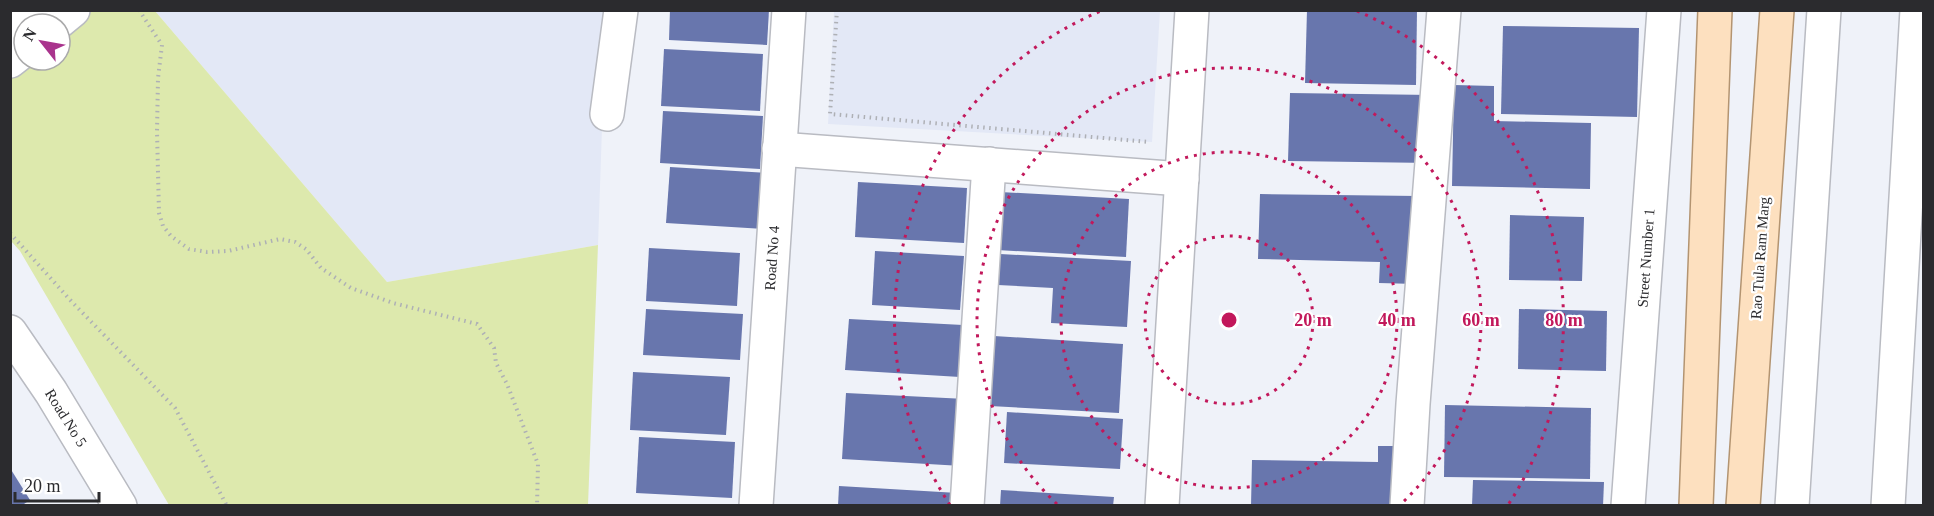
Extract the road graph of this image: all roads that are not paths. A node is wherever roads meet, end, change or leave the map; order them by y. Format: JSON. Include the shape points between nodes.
{"nodes":[{"id":1,"x":32,"y":10,"type":"edge"},
{"id":2,"x":621,"y":10,"type":"edge"},
{"id":3,"x":789,"y":10,"type":"edge"},
{"id":4,"x":1444,"y":10,"type":"edge"},
{"id":5,"x":1664,"y":10,"type":"edge"},
{"id":6,"x":1715,"y":10,"type":"edge"},
{"id":7,"x":1777,"y":10,"type":"edge"},
{"id":8,"x":1824,"y":10,"type":"edge"},
{"id":9,"x":1917,"y":10,"type":"edge"},
{"id":10,"x":1191,"y":11,"type":"edge"},
{"id":11,"x":10,"y":28,"type":"edge"},
{"id":12,"x":607,"y":114,"type":"dead end"},
{"id":13,"x":779,"y":148,"type":"junction"},
{"id":14,"x":988,"y":164,"type":"junction"},
{"id":15,"x":1182,"y":179,"type":"junction"},
{"id":16,"x":10,"y":332,"type":"edge"},
{"id":17,"x":120,"y":506,"type":"edge"},
{"id":18,"x":756,"y":506,"type":"edge"},
{"id":19,"x":967,"y":506,"type":"edge"},
{"id":20,"x":1162,"y":506,"type":"edge"},
{"id":21,"x":1407,"y":506,"type":"edge"},
{"id":22,"x":1628,"y":506,"type":"edge"},
{"id":23,"x":1696,"y":506,"type":"edge"},
{"id":24,"x":1743,"y":506,"type":"edge"},
{"id":25,"x":1792,"y":506,"type":"edge"},
{"id":26,"x":1888,"y":506,"type":"edge"}],
"edges":[{"from":1,"to":11,"type":"street"},
{"from":2,"to":12,"type":"street"},
{"from":3,"to":13,"type":"street","name":"Road No 4"},
{"from":4,"to":21,"type":"street"},
{"from":5,"to":22,"type":"street","name":"Street Number 1"},
{"from":6,"to":23,"type":"main road"},
{"from":7,"to":24,"type":"main road","name":"Rao Tula Ram Marg"},
{"from":8,"to":25,"type":"street"},
{"from":9,"to":26,"type":"street"},
{"from":10,"to":15,"type":"street"},
{"from":13,"to":14,"type":"street"},
{"from":13,"to":18,"type":"street","name":"Road No 4"},
{"from":14,"to":15,"type":"street"},
{"from":14,"to":19,"type":"street"},
{"from":15,"to":20,"type":"street"},
{"from":16,"to":17,"type":"street","name":"Road No 5"}]}
